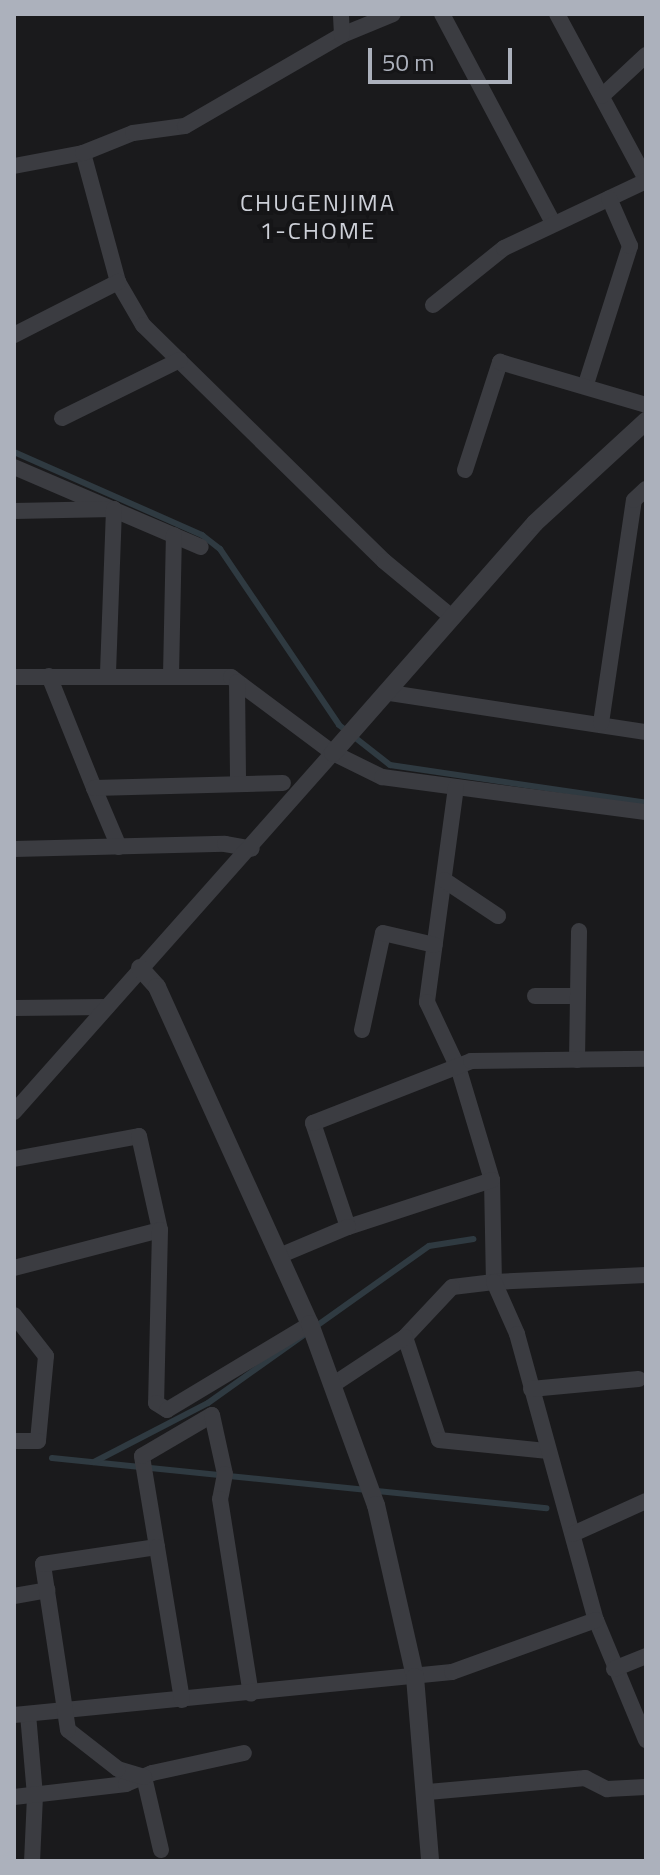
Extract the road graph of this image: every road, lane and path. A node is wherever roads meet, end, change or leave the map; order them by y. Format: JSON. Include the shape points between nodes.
{"nodes":[{"id":1,"x":341,"y":14,"type":"edge"},
{"id":2,"x":393,"y":14,"type":"edge"},
{"id":3,"x":442,"y":14,"type":"edge"},
{"id":4,"x":557,"y":14,"type":"edge"},
{"id":5,"x":342,"y":35,"type":"junction"},
{"id":6,"x":646,"y":55,"type":"edge"},
{"id":7,"x":602,"y":96,"type":"junction"},
{"id":8,"x":83,"y":153,"type":"junction"},
{"id":9,"x":14,"y":166,"type":"edge"},
{"id":10,"x":646,"y":180,"type":"edge"},
{"id":11,"x":609,"y":198,"type":"junction"},
{"id":12,"x":553,"y":223,"type":"junction"},
{"id":13,"x":118,"y":282,"type":"junction"},
{"id":14,"x":433,"y":305,"type":"dead end"},
{"id":15,"x":14,"y":335,"type":"edge"},
{"id":16,"x":180,"y":360,"type":"junction"},
{"id":17,"x":586,"y":384,"type":"junction"},
{"id":18,"x":646,"y":405,"type":"edge"},
{"id":19,"x":62,"y":418,"type":"dead end"},
{"id":20,"x":646,"y":421,"type":"edge"},
{"id":21,"x":14,"y":467,"type":"edge"},
{"id":22,"x":465,"y":470,"type":"dead end"},
{"id":23,"x":646,"y":489,"type":"edge"},
{"id":24,"x":114,"y":509,"type":"junction"},
{"id":25,"x":14,"y":511,"type":"edge"},
{"id":26,"x":174,"y":535,"type":"junction"},
{"id":27,"x":201,"y":547,"type":"dead end"},
{"id":28,"x":453,"y":618,"type":"junction"},
{"id":29,"x":171,"y":675,"type":"junction"},
{"id":30,"x":49,"y":676,"type":"junction"},
{"id":31,"x":108,"y":676,"type":"junction"},
{"id":32,"x":14,"y":677,"type":"edge"},
{"id":33,"x":237,"y":682,"type":"junction"},
{"id":34,"x":390,"y":693,"type":"junction"},
{"id":35,"x":601,"y":723,"type":"junction"},
{"id":36,"x":646,"y":732,"type":"edge"},
{"id":37,"x":333,"y":753,"type":"junction"},
{"id":38,"x":283,"y":783,"type":"dead end"},
{"id":39,"x":238,"y":784,"type":"junction"},
{"id":40,"x":456,"y":787,"type":"junction"},
{"id":41,"x":94,"y":788,"type":"junction"},
{"id":42,"x":646,"y":812,"type":"edge"},
{"id":43,"x":119,"y":847,"type":"junction"},
{"id":44,"x":14,"y":849,"type":"edge"},
{"id":45,"x":252,"y":849,"type":"junction"},
{"id":46,"x":444,"y":880,"type":"junction"},
{"id":47,"x":498,"y":916,"type":"dead end"},
{"id":48,"x":579,"y":931,"type":"dead end"},
{"id":49,"x":435,"y":945,"type":"junction"},
{"id":50,"x":140,"y":968,"type":"junction"},
{"id":51,"x":535,"y":996,"type":"dead end"},
{"id":52,"x":578,"y":996,"type":"junction"},
{"id":53,"x":107,"y":1007,"type":"junction"},
{"id":54,"x":14,"y":1008,"type":"edge"},
{"id":55,"x":362,"y":1030,"type":"dead end"},
{"id":56,"x":646,"y":1059,"type":"edge"},
{"id":57,"x":577,"y":1060,"type":"junction"},
{"id":58,"x":459,"y":1070,"type":"junction"},
{"id":59,"x":14,"y":1112,"type":"edge"},
{"id":60,"x":14,"y":1159,"type":"edge"},
{"id":61,"x":492,"y":1180,"type":"junction"},
{"id":62,"x":348,"y":1227,"type":"junction"},
{"id":63,"x":160,"y":1230,"type":"junction"},
{"id":64,"x":279,"y":1256,"type":"junction"},
{"id":65,"x":14,"y":1268,"type":"edge"},
{"id":66,"x":646,"y":1275,"type":"edge"},
{"id":67,"x":494,"y":1282,"type":"junction"},
{"id":68,"x":14,"y":1315,"type":"edge"},
{"id":69,"x":310,"y":1324,"type":"junction"},
{"id":70,"x":405,"y":1337,"type":"junction"},
{"id":71,"x":639,"y":1379,"type":"dead end"},
{"id":72,"x":334,"y":1384,"type":"junction"},
{"id":73,"x":531,"y":1389,"type":"junction"},
{"id":74,"x":14,"y":1441,"type":"edge"},
{"id":75,"x":548,"y":1451,"type":"junction"},
{"id":76,"x":646,"y":1501,"type":"edge"},
{"id":77,"x":573,"y":1534,"type":"junction"},
{"id":78,"x":157,"y":1547,"type":"junction"},
{"id":79,"x":47,"y":1590,"type":"junction"},
{"id":80,"x":14,"y":1596,"type":"edge"},
{"id":81,"x":596,"y":1620,"type":"junction"},
{"id":82,"x":646,"y":1656,"type":"edge"},
{"id":83,"x":614,"y":1669,"type":"junction"},
{"id":84,"x":415,"y":1677,"type":"junction"},
{"id":85,"x":251,"y":1694,"type":"junction"},
{"id":86,"x":182,"y":1700,"type":"junction"},
{"id":87,"x":65,"y":1708,"type":"junction"},
{"id":88,"x":21,"y":1714,"type":"edge"},
{"id":89,"x":646,"y":1740,"type":"edge"},
{"id":90,"x":244,"y":1753,"type":"dead end"},
{"id":91,"x":144,"y":1777,"type":"junction"},
{"id":92,"x":646,"y":1787,"type":"edge"},
{"id":93,"x":428,"y":1792,"type":"junction"},
{"id":94,"x":35,"y":1796,"type":"junction"},
{"id":95,"x":14,"y":1797,"type":"edge"},
{"id":96,"x":161,"y":1850,"type":"dead end"},
{"id":97,"x":32,"y":1861,"type":"edge"},
{"id":98,"x":430,"y":1861,"type":"edge"}],
"edges":[{"from":1,"to":5,"type":"street"},
{"from":2,"to":5,"type":"street"},
{"from":3,"to":12,"type":"street"},
{"from":4,"to":7,"type":"street"},
{"from":5,"to":8,"type":"street","via":[[185,126],[133,133]]},
{"from":6,"to":7,"type":"street"},
{"from":7,"to":10,"type":"street"},
{"from":8,"to":9,"type":"street"},
{"from":8,"to":13,"type":"street"},
{"from":10,"to":11,"type":"street"},
{"from":11,"to":12,"type":"street"},
{"from":11,"to":17,"type":"street","via":[[630,246]]},
{"from":12,"to":14,"type":"street","via":[[504,248]]},
{"from":13,"to":15,"type":"street"},
{"from":13,"to":16,"type":"street","via":[[143,325]]},
{"from":16,"to":19,"type":"street"},
{"from":16,"to":28,"type":"street","via":[[384,561]]},
{"from":17,"to":18,"type":"street"},
{"from":17,"to":22,"type":"street","via":[[500,362]]},
{"from":20,"to":28,"type":"street","via":[[535,523]]},
{"from":21,"to":24,"type":"street"},
{"from":23,"to":35,"type":"street","via":[[634,500]]},
{"from":24,"to":25,"type":"street"},
{"from":24,"to":26,"type":"street"},
{"from":24,"to":31,"type":"street"},
{"from":26,"to":27,"type":"street"},
{"from":26,"to":29,"type":"street"},
{"from":28,"to":34,"type":"street"},
{"from":29,"to":31,"type":"street"},
{"from":29,"to":33,"type":"street","via":[[231,677]]},
{"from":30,"to":31,"type":"street"},
{"from":30,"to":32,"type":"street"},
{"from":30,"to":41,"type":"street"},
{"from":33,"to":37,"type":"street"},
{"from":33,"to":39,"type":"street"},
{"from":34,"to":35,"type":"street"},
{"from":34,"to":37,"type":"street"},
{"from":35,"to":36,"type":"street"},
{"from":37,"to":40,"type":"street","via":[[382,777]]},
{"from":37,"to":45,"type":"street"},
{"from":38,"to":39,"type":"street"},
{"from":39,"to":41,"type":"street"},
{"from":40,"to":42,"type":"street"},
{"from":40,"to":46,"type":"street"},
{"from":41,"to":43,"type":"street"},
{"from":43,"to":44,"type":"street"},
{"from":43,"to":45,"type":"street","via":[[225,844]]},
{"from":45,"to":50,"type":"street"},
{"from":46,"to":47,"type":"street"},
{"from":46,"to":49,"type":"street"},
{"from":48,"to":52,"type":"street"},
{"from":49,"to":55,"type":"street","via":[[383,933]]},
{"from":49,"to":58,"type":"street","via":[[427,1002]]},
{"from":50,"to":53,"type":"street"},
{"from":50,"to":64,"type":"street","via":[[157,987]]},
{"from":51,"to":52,"type":"street"},
{"from":52,"to":57,"type":"street"},
{"from":53,"to":54,"type":"street"},
{"from":53,"to":59,"type":"street"},
{"from":56,"to":57,"type":"street"},
{"from":57,"to":58,"type":"street","via":[[471,1061]]},
{"from":58,"to":61,"type":"street"},
{"from":58,"to":62,"type":"street","via":[[313,1123]]},
{"from":60,"to":63,"type":"street","via":[[139,1136]]},
{"from":61,"to":62,"type":"street"},
{"from":61,"to":67,"type":"street"},
{"from":62,"to":64,"type":"street"},
{"from":63,"to":65,"type":"street"},
{"from":63,"to":69,"type":"street","via":[[156,1403],[167,1410]]},
{"from":64,"to":69,"type":"street"},
{"from":66,"to":67,"type":"street"},
{"from":67,"to":70,"type":"street","via":[[452,1287]]},
{"from":67,"to":73,"type":"street","via":[[517,1334]]},
{"from":68,"to":74,"type":"street","via":[[46,1356],[38,1441]]},
{"from":69,"to":72,"type":"street"},
{"from":70,"to":72,"type":"street"},
{"from":70,"to":75,"type":"street","via":[[439,1440]]},
{"from":71,"to":73,"type":"street"},
{"from":72,"to":84,"type":"street","via":[[376,1505]]},
{"from":73,"to":75,"type":"street"},
{"from":75,"to":77,"type":"street"},
{"from":76,"to":77,"type":"street"},
{"from":77,"to":81,"type":"street"},
{"from":78,"to":79,"type":"street","via":[[43,1564]]},
{"from":78,"to":85,"type":"street","via":[[142,1456],[212,1415],[225,1474],[220,1499]]},
{"from":78,"to":86,"type":"street"},
{"from":79,"to":80,"type":"street"},
{"from":79,"to":87,"type":"street"},
{"from":81,"to":83,"type":"street"},
{"from":81,"to":84,"type":"street","via":[[452,1672]]},
{"from":82,"to":83,"type":"street"},
{"from":83,"to":89,"type":"street"},
{"from":84,"to":85,"type":"street"},
{"from":84,"to":93,"type":"street"},
{"from":85,"to":86,"type":"street"},
{"from":86,"to":87,"type":"street"},
{"from":87,"to":88,"type":"street"},
{"from":87,"to":91,"type":"street","via":[[68,1730],[87,1747],[118,1769]]},
{"from":88,"to":94,"type":"street"},
{"from":90,"to":91,"type":"street"},
{"from":91,"to":94,"type":"street"},
{"from":91,"to":96,"type":"street"},
{"from":92,"to":93,"type":"street","via":[[607,1789],[585,1778]]},
{"from":93,"to":98,"type":"street"},
{"from":94,"to":95,"type":"street"},
{"from":94,"to":97,"type":"street"}]}
